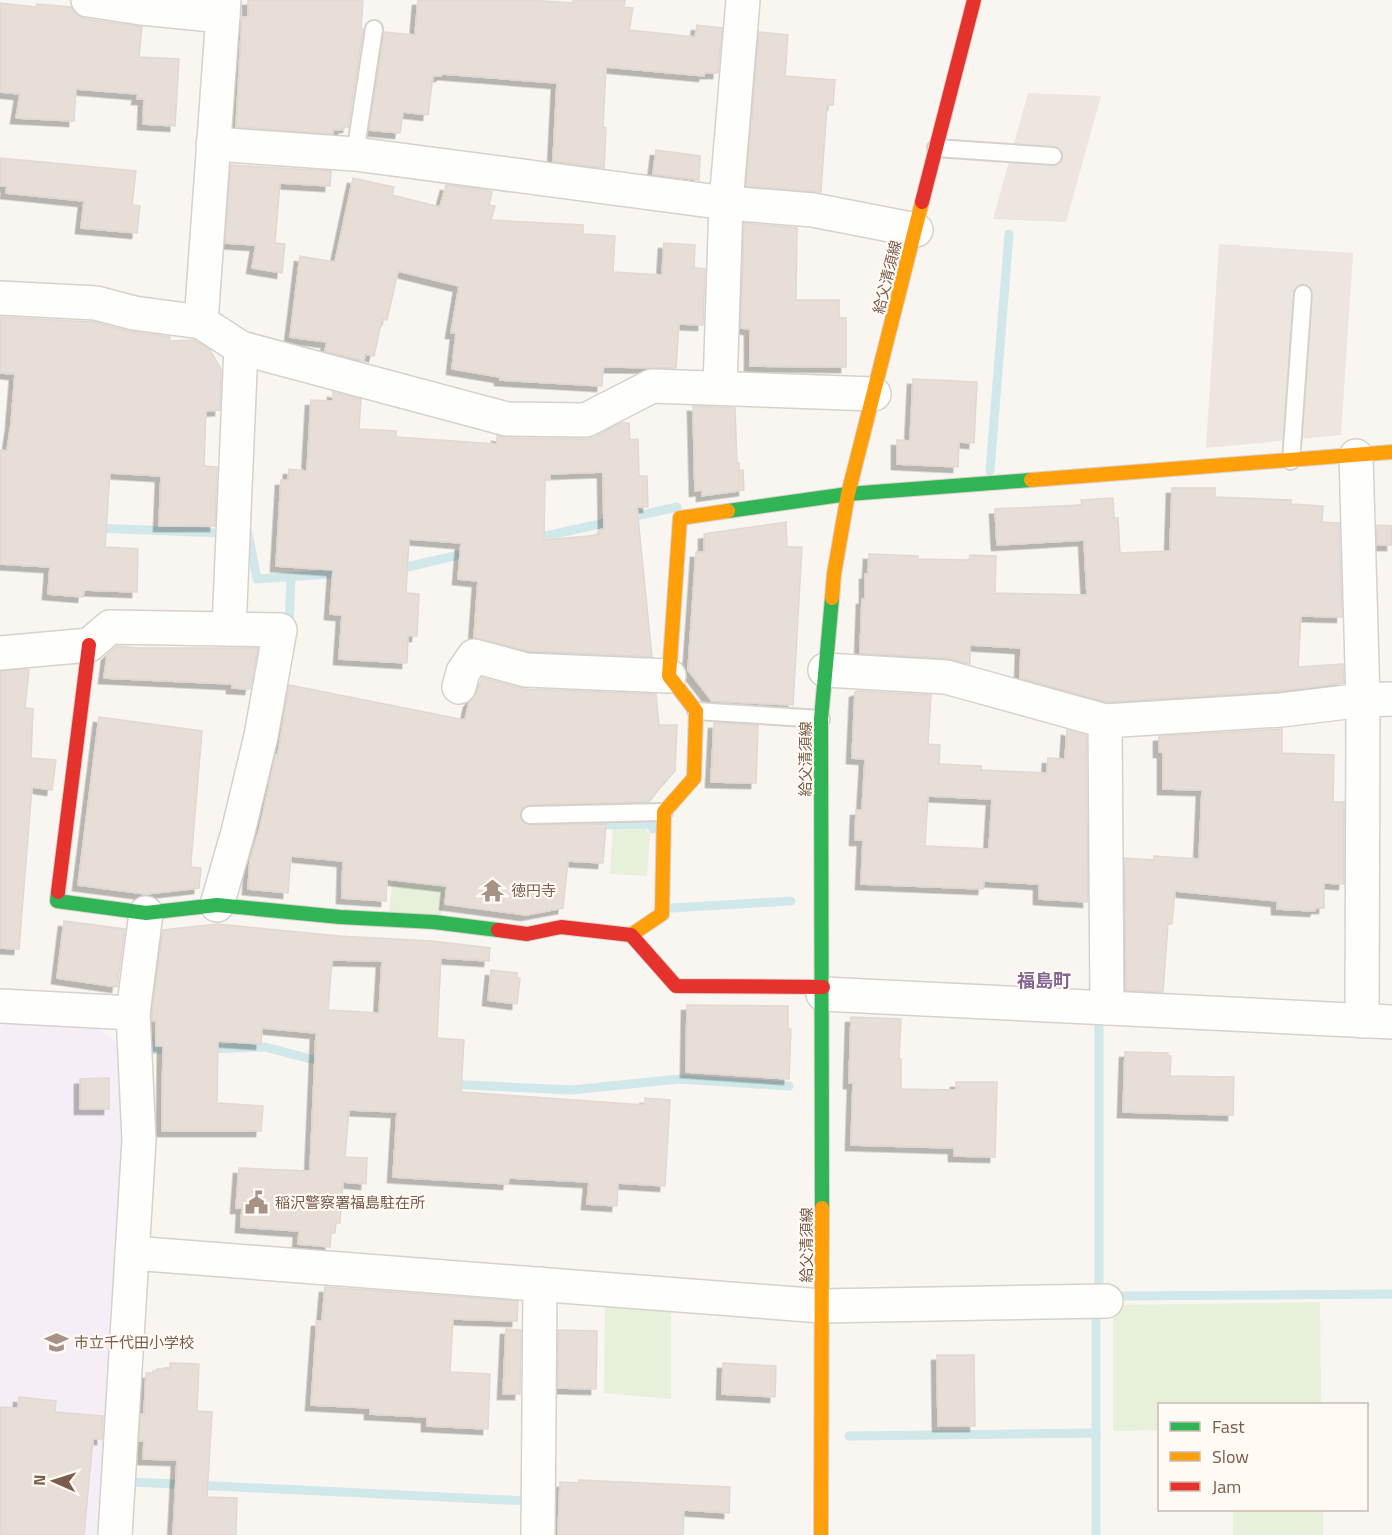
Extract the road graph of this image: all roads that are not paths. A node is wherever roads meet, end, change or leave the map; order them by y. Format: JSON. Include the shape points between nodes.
{"nodes":[{"id":1,"x":88,"y":0,"type":"edge"},
{"id":2,"x":743,"y":0,"type":"edge"},
{"id":3,"x":974,"y":0,"type":"edge"},
{"id":4,"x":223,"y":8,"type":"edge"},
{"id":5,"x":374,"y":29,"type":"dead end"},
{"id":6,"x":213,"y":144,"type":"junction"},
{"id":7,"x":936,"y":147,"type":"junction"},
{"id":8,"x":355,"y":154,"type":"junction"},
{"id":9,"x":1053,"y":156,"type":"dead end"},
{"id":10,"x":726,"y":203,"type":"junction"},
{"id":11,"x":916,"y":230,"type":"junction"},
{"id":12,"x":1303,"y":294,"type":"dead end"},
{"id":13,"x":0,"y":298,"type":"edge"},
{"id":14,"x":201,"y":322,"type":"junction"},
{"id":15,"x":241,"y":348,"type":"junction"},
{"id":16,"x":720,"y":388,"type":"junction"},
{"id":17,"x":874,"y":394,"type":"junction"},
{"id":18,"x":1392,"y":452,"type":"edge"},
{"id":19,"x":1356,"y":456,"type":"junction"},
{"id":20,"x":1291,"y":460,"type":"junction"},
{"id":21,"x":848,"y":494,"type":"junction"},
{"id":22,"x":229,"y":629,"type":"junction"},
{"id":23,"x":89,"y":645,"type":"junction"},
{"id":24,"x":0,"y":652,"type":"edge"},
{"id":25,"x":825,"y":670,"type":"junction"},
{"id":26,"x":669,"y":676,"type":"junction"},
{"id":27,"x":459,"y":687,"type":"dead end"},
{"id":28,"x":1377,"y":699,"type":"edge"},
{"id":29,"x":696,"y":711,"type":"junction"},
{"id":30,"x":821,"y":719,"type":"junction"},
{"id":31,"x":1106,"y":721,"type":"junction"},
{"id":32,"x":664,"y":812,"type":"junction"},
{"id":33,"x":530,"y":815,"type":"dead end"},
{"id":34,"x":217,"y":905,"type":"junction"},
{"id":35,"x":146,"y":913,"type":"junction"},
{"id":36,"x":631,"y":935,"type":"junction"},
{"id":37,"x":823,"y":991,"type":"junction"},
{"id":38,"x":0,"y":1006,"type":"edge"},
{"id":39,"x":1107,"y":1008,"type":"junction"},
{"id":40,"x":133,"y":1013,"type":"junction"},
{"id":41,"x":1377,"y":1021,"type":"edge"},
{"id":42,"x":132,"y":1253,"type":"junction"},
{"id":43,"x":540,"y":1284,"type":"junction"},
{"id":44,"x":1106,"y":1301,"type":"dead end"},
{"id":45,"x":822,"y":1306,"type":"junction"},
{"id":46,"x":115,"y":1535,"type":"edge"},
{"id":47,"x":537,"y":1535,"type":"edge"},
{"id":48,"x":821,"y":1535,"type":"edge"}],
"edges":[{"from":1,"to":4,"type":"street","via":[[141,8]]},
{"from":2,"to":10,"type":"street"},
{"from":3,"to":7,"type":"street","name":"給父清須線"},
{"from":4,"to":6,"type":"street"},
{"from":5,"to":8,"type":"lane"},
{"from":6,"to":8,"type":"street"},
{"from":6,"to":14,"type":"street"},
{"from":7,"to":9,"type":"lane"},
{"from":7,"to":11,"type":"street","name":"給父清須線"},
{"from":8,"to":10,"type":"street"},
{"from":10,"to":11,"type":"street","via":[[813,210]]},
{"from":10,"to":16,"type":"street"},
{"from":11,"to":17,"type":"street","name":"給父清須線"},
{"from":12,"to":20,"type":"lane"},
{"from":13,"to":14,"type":"street","via":[[96,303],[134,313]]},
{"from":14,"to":15,"type":"street"},
{"from":15,"to":16,"type":"street","via":[[507,419],[586,420],[652,386]]},
{"from":15,"to":22,"type":"street"},
{"from":16,"to":17,"type":"street"},
{"from":17,"to":21,"type":"street","name":"給父清須線"},
{"from":18,"to":19,"type":"street"},
{"from":19,"to":20,"type":"street"},
{"from":19,"to":28,"type":"street"},
{"from":20,"to":21,"type":"street"},
{"from":21,"to":25,"type":"street","name":"給父清須線","via":[[834,574]]},
{"from":21,"to":26,"type":"street","via":[[680,518]]},
{"from":22,"to":23,"type":"street","via":[[110,627]]},
{"from":22,"to":34,"type":"street","via":[[280,630],[261,736]]},
{"from":23,"to":24,"type":"street"},
{"from":23,"to":35,"type":"street","via":[[57,901]]},
{"from":25,"to":30,"type":"street","name":"給父清須線"},
{"from":25,"to":31,"type":"street","via":[[945,677]]},
{"from":26,"to":27,"type":"street","via":[[526,670],[474,656]]},
{"from":26,"to":29,"type":"street"},
{"from":28,"to":31,"type":"street","via":[[1281,710]]},
{"from":28,"to":41,"type":"street"},
{"from":29,"to":30,"type":"lane"},
{"from":29,"to":32,"type":"street","via":[[694,778]]},
{"from":30,"to":37,"type":"street","name":"給父清須線"},
{"from":31,"to":39,"type":"street"},
{"from":32,"to":33,"type":"lane"},
{"from":32,"to":36,"type":"street","via":[[662,914]]},
{"from":34,"to":35,"type":"street"},
{"from":34,"to":36,"type":"street","via":[[434,922],[527,934],[561,927]]},
{"from":35,"to":40,"type":"street"},
{"from":36,"to":37,"type":"street","via":[[676,986]]},
{"from":37,"to":39,"type":"street"},
{"from":37,"to":45,"type":"street","name":"給父清須線"},
{"from":38,"to":40,"type":"street"},
{"from":39,"to":41,"type":"street"},
{"from":40,"to":42,"type":"street","via":[[139,1140]]},
{"from":42,"to":43,"type":"street"},
{"from":42,"to":46,"type":"street"},
{"from":43,"to":45,"type":"street"},
{"from":43,"to":47,"type":"street"},
{"from":44,"to":45,"type":"street"},
{"from":45,"to":48,"type":"street","name":"給父清須線"}]}
